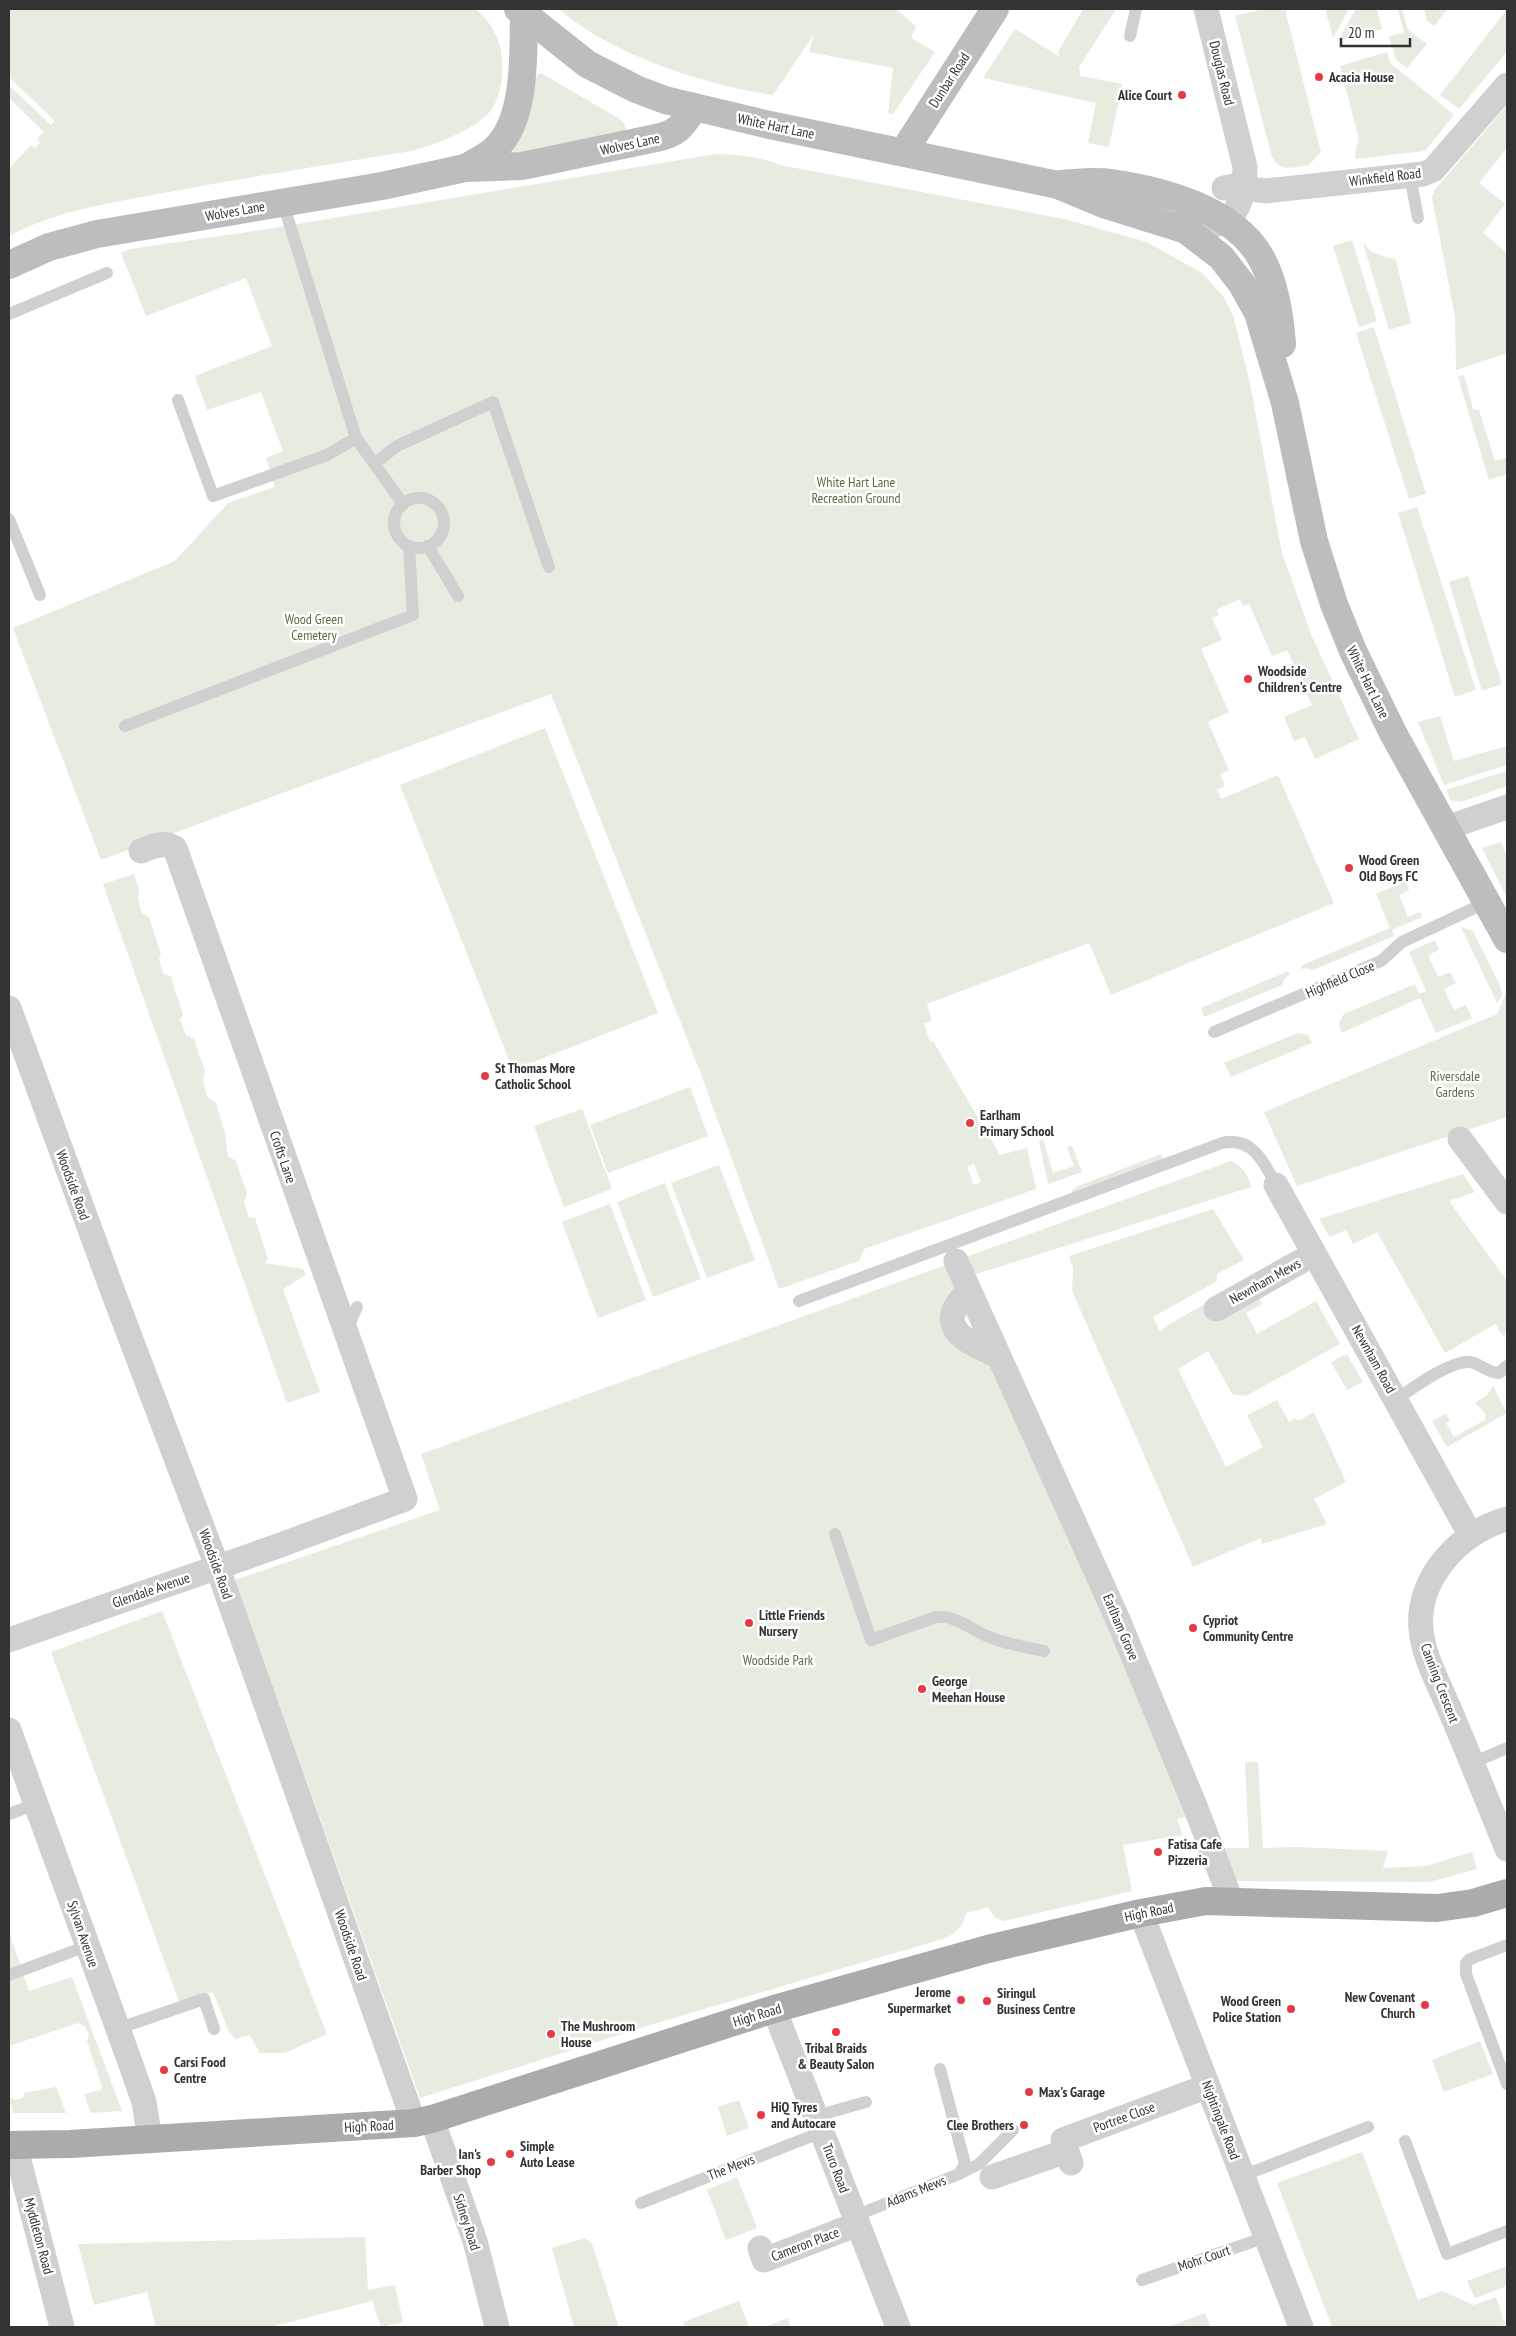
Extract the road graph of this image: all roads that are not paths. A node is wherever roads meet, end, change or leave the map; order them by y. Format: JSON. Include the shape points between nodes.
{"nodes":[{"id":1,"x":995,"y":9,"type":"edge"},
{"id":2,"x":1136,"y":9,"type":"edge"},
{"id":3,"x":1206,"y":9,"type":"edge"},
{"id":4,"x":521,"y":11,"type":"edge"},
{"id":5,"x":1130,"y":36,"type":"dead end"},
{"id":6,"x":1507,"y":84,"type":"edge"},
{"id":7,"x":694,"y":108,"type":"junction"},
{"id":8,"x":904,"y":152,"type":"junction"},
{"id":9,"x":464,"y":168,"type":"junction"},
{"id":10,"x":1410,"y":176,"type":"junction"},
{"id":11,"x":1058,"y":185,"type":"junction"},
{"id":12,"x":283,"y":202,"type":"junction"},
{"id":13,"x":1233,"y":202,"type":"junction"},
{"id":14,"x":1418,"y":218,"type":"dead end"},
{"id":15,"x":1186,"y":230,"type":"junction"},
{"id":16,"x":9,"y":266,"type":"edge"},
{"id":17,"x":107,"y":273,"type":"dead end"},
{"id":18,"x":9,"y":314,"type":"edge"},
{"id":19,"x":178,"y":400,"type":"dead end"},
{"id":20,"x":1285,"y":403,"type":"junction"},
{"id":21,"x":356,"y":438,"type":"junction"},
{"id":22,"x":375,"y":462,"type":"junction"},
{"id":23,"x":403,"y":504,"type":"junction"},
{"id":24,"x":9,"y":519,"type":"edge"},
{"id":25,"x":409,"y":546,"type":"junction"},
{"id":26,"x":428,"y":546,"type":"junction"},
{"id":27,"x":549,"y":567,"type":"dead end"},
{"id":28,"x":40,"y":595,"type":"dead end"},
{"id":29,"x":458,"y":596,"type":"dead end"},
{"id":30,"x":125,"y":726,"type":"dead end"},
{"id":31,"x":1507,"y":807,"type":"edge"},
{"id":32,"x":1446,"y":828,"type":"junction"},
{"id":33,"x":141,"y":851,"type":"dead end"},
{"id":34,"x":1487,"y":902,"type":"junction"},
{"id":35,"x":1507,"y":939,"type":"edge"},
{"id":36,"x":9,"y":1008,"type":"edge"},
{"id":37,"x":1214,"y":1032,"type":"dead end"},
{"id":38,"x":1460,"y":1139,"type":"dead end"},
{"id":39,"x":1276,"y":1185,"type":"joint"},
{"id":40,"x":1507,"y":1202,"type":"edge"},
{"id":41,"x":953,"y":1254,"type":"junction"},
{"id":42,"x":1314,"y":1254,"type":"junction"},
{"id":43,"x":799,"y":1301,"type":"dead end"},
{"id":44,"x":357,"y":1307,"type":"dead end"},
{"id":45,"x":1216,"y":1309,"type":"dead end"},
{"id":46,"x":345,"y":1334,"type":"junction"},
{"id":47,"x":1507,"y":1366,"type":"edge"},
{"id":48,"x":1396,"y":1399,"type":"junction"},
{"id":49,"x":405,"y":1499,"type":"joint"},
{"id":50,"x":1507,"y":1519,"type":"edge"},
{"id":51,"x":835,"y":1534,"type":"dead end"},
{"id":52,"x":1470,"y":1534,"type":"junction"},
{"id":53,"x":217,"y":1566,"type":"junction"},
{"id":54,"x":9,"y":1640,"type":"edge"},
{"id":55,"x":1044,"y":1651,"type":"dead end"},
{"id":56,"x":9,"y":1730,"type":"edge"},
{"id":57,"x":1507,"y":1748,"type":"edge"},
{"id":58,"x":1472,"y":1763,"type":"junction"},
{"id":59,"x":36,"y":1804,"type":"junction"},
{"id":60,"x":9,"y":1814,"type":"edge"},
{"id":61,"x":1507,"y":1849,"type":"edge"},
{"id":62,"x":1507,"y":1893,"type":"edge"},
{"id":63,"x":1232,"y":1903,"type":"junction"},
{"id":64,"x":1141,"y":1913,"type":"junction"},
{"id":65,"x":1507,"y":1945,"type":"edge"},
{"id":66,"x":87,"y":1946,"type":"junction"},
{"id":67,"x":9,"y":1975,"type":"edge"},
{"id":68,"x":774,"y":2009,"type":"junction"},
{"id":69,"x":117,"y":2029,"type":"junction"},
{"id":70,"x":214,"y":2029,"type":"dead end"},
{"id":71,"x":940,"y":2069,"type":"dead end"},
{"id":72,"x":1507,"y":2084,"type":"edge"},
{"id":73,"x":1208,"y":2086,"type":"junction"},
{"id":74,"x":866,"y":2102,"type":"dead end"},
{"id":75,"x":423,"y":2121,"type":"junction"},
{"id":76,"x":819,"y":2124,"type":"junction"},
{"id":77,"x":1368,"y":2127,"type":"dead end"},
{"id":78,"x":1013,"y":2130,"type":"dead end"},
{"id":79,"x":150,"y":2139,"type":"junction"},
{"id":80,"x":1405,"y":2140,"type":"dead end"},
{"id":81,"x":12,"y":2145,"type":"edge"},
{"id":82,"x":959,"y":2174,"type":"junction"},
{"id":83,"x":1242,"y":2176,"type":"junction"},
{"id":84,"x":992,"y":2177,"type":"dead end"},
{"id":85,"x":640,"y":2202,"type":"dead end"},
{"id":86,"x":856,"y":2220,"type":"junction"},
{"id":87,"x":1507,"y":2231,"type":"edge"},
{"id":88,"x":1266,"y":2237,"type":"junction"},
{"id":89,"x":760,"y":2248,"type":"dead end"},
{"id":90,"x":1142,"y":2280,"type":"dead end"},
{"id":91,"x":893,"y":2326,"type":"edge"},
{"id":92,"x":62,"y":2327,"type":"edge"},
{"id":93,"x":497,"y":2327,"type":"edge"},
{"id":94,"x":1301,"y":2327,"type":"edge"}],
"edges":[{"from":1,"to":8,"type":"street","name":"Dunbar Road"},
{"from":2,"to":5,"type":"lane"},
{"from":3,"to":13,"type":"street","name":"Douglas Road","via":[[1245,167]]},
{"from":4,"to":7,"type":"street","name":"White Hart Lane","via":[[587,64],[636,89]]},
{"from":4,"to":9,"type":"street","name":"Wolves Lane","via":[[523,59],[516,117],[494,150]]},
{"from":6,"to":10,"type":"street","name":"Winkfield Road","via":[[1433,170]]},
{"from":7,"to":8,"type":"street","name":"White Hart Lane"},
{"from":7,"to":9,"type":"street","name":"Wolves Lane","via":[[672,135],[522,166]]},
{"from":8,"to":11,"type":"street","name":"White Hart Lane"},
{"from":9,"to":12,"type":"street","name":"Wolves Lane","via":[[382,186]]},
{"from":10,"to":13,"type":"street","name":"Winkfield Road","via":[[1270,191]]},
{"from":10,"to":14,"type":"lane"},
{"from":11,"to":13,"type":"street","name":"White Hart Lane","via":[[1089,181],[1111,183],[1185,200]]},
{"from":11,"to":15,"type":"street","name":"White Hart Lane","via":[[1106,205]]},
{"from":12,"to":16,"type":"street","name":"Wolves Lane","via":[[74,240],[49,247]]},
{"from":12,"to":21,"type":"lane"},
{"from":13,"to":15,"type":"street","via":[[1216,226]]},
{"from":13,"to":20,"type":"street","name":"White Hart Lane","via":[[1249,241],[1262,261],[1273,292],[1281,332]]},
{"from":15,"to":20,"type":"street","name":"White Hart Lane","via":[[1231,266],[1246,291],[1258,313]]},
{"from":17,"to":18,"type":"lane"},
{"from":19,"to":21,"type":"lane","via":[[213,496],[327,455]]},
{"from":20,"to":32,"type":"street","name":"White Hart Lane","via":[[1314,541],[1334,604],[1393,733]]},
{"from":21,"to":22,"type":"lane"},
{"from":22,"to":23,"type":"lane"},
{"from":22,"to":27,"type":"lane","via":[[397,446],[493,402]]},
{"from":23,"to":25,"type":"lane","via":[[397,510],[394,527],[396,535]]},
{"from":23,"to":26,"type":"lane","via":[[418,498],[426,499],[439,508],[443,515],[443,531]]},
{"from":24,"to":28,"type":"lane"},
{"from":25,"to":26,"type":"lane"},
{"from":25,"to":30,"type":"lane","via":[[413,614]]},
{"from":26,"to":29,"type":"lane"},
{"from":31,"to":32,"type":"street"},
{"from":32,"to":34,"type":"street","name":"White Hart Lane"},
{"from":33,"to":46,"type":"street","name":"Crofts Lane","via":[[161,844],[175,848]]},
{"from":34,"to":35,"type":"street","name":"White Hart Lane"},
{"from":34,"to":37,"type":"lane","name":"Highfield Close","via":[[1402,942],[1381,961]]},
{"from":36,"to":53,"type":"street","name":"Woodside Road"},
{"from":38,"to":40,"type":"street"},
{"from":39,"to":41,"type":"lane","via":[[1257,1153],[1243,1143],[1230,1141]]},
{"from":39,"to":42,"type":"street","name":"Newnham Road"},
{"from":41,"to":43,"type":"lane"},
{"from":41,"to":63,"type":"street","name":"Earlham Grove","via":[[1119,1622],[1167,1720],[1185,1762]]},
{"from":42,"to":45,"type":"street","name":"Newnham Mews"},
{"from":42,"to":48,"type":"street","name":"Newnham Road"},
{"from":44,"to":46,"type":"lane"},
{"from":46,"to":49,"type":"street","name":"Crofts Lane"},
{"from":47,"to":48,"type":"lane","via":[[1499,1373],[1490,1373],[1472,1362],[1459,1362]]},
{"from":48,"to":52,"type":"street","name":"Newnham Road"},
{"from":49,"to":53,"type":"street","name":"Glendale Avenue"},
{"from":50,"to":52,"type":"street","name":"Canning Crescent","via":[[1490,1523]]},
{"from":51,"to":55,"type":"lane","via":[[871,1640],[936,1617],[944,1611],[984,1635]]},
{"from":52,"to":58,"type":"street","name":"Canning Crescent","via":[[1442,1562],[1428,1586],[1421,1610],[1421,1630]]},
{"from":53,"to":54,"type":"street","name":"Glendale Avenue"},
{"from":53,"to":75,"type":"street","name":"Woodside Road"},
{"from":56,"to":59,"type":"street","name":"Sylvan Avenue"},
{"from":57,"to":58,"type":"lane"},
{"from":58,"to":61,"type":"street","name":"Canning Crescent"},
{"from":59,"to":60,"type":"lane"},
{"from":59,"to":66,"type":"street","name":"Sylvan Avenue"},
{"from":62,"to":63,"type":"main road","name":"High Road","via":[[1473,1903],[1437,1908]]},
{"from":63,"to":64,"type":"main road","name":"High Road","via":[[1206,1901]]},
{"from":64,"to":68,"type":"main road","name":"High Road","via":[[988,1949]]},
{"from":64,"to":73,"type":"street","name":"Nightingale Road"},
{"from":65,"to":72,"type":"lane","via":[[1466,1963],[1466,1974]]},
{"from":66,"to":67,"type":"lane"},
{"from":66,"to":69,"type":"street","name":"Sylvan Avenue"},
{"from":68,"to":75,"type":"main road","name":"High Road"},
{"from":68,"to":76,"type":"street","name":"Truro Road"},
{"from":69,"to":70,"type":"lane","via":[[204,1999]]},
{"from":69,"to":79,"type":"street","name":"Sylvan Avenue","via":[[144,2102]]},
{"from":71,"to":82,"type":"lane","name":"Adams Mews","via":[[965,2164]]},
{"from":73,"to":83,"type":"street","name":"Nightingale Road"},
{"from":73,"to":84,"type":"street","name":"Portree Close","via":[[1063,2140],[1065,2158]]},
{"from":74,"to":76,"type":"lane","name":"The Mews"},
{"from":75,"to":79,"type":"main road","name":"High Road"},
{"from":75,"to":93,"type":"street","name":"Sidney Road","via":[[475,2242]]},
{"from":76,"to":85,"type":"lane","name":"The Mews"},
{"from":76,"to":86,"type":"street","name":"Truro Road"},
{"from":77,"to":83,"type":"lane"},
{"from":78,"to":82,"type":"lane","via":[[979,2164]]},
{"from":79,"to":81,"type":"main road","name":"High Road"},
{"from":80,"to":87,"type":"lane","via":[[1447,2254]]},
{"from":81,"to":92,"type":"street","name":"Myddleton Road"},
{"from":82,"to":86,"type":"lane","name":"Adams Mews"},
{"from":83,"to":88,"type":"street","name":"Nightingale Road"},
{"from":86,"to":89,"type":"street","name":"Cameron Place","via":[[764,2260]]},
{"from":86,"to":91,"type":"street","name":"Truro Road"},
{"from":88,"to":90,"type":"lane","name":"Mohr Court"},
{"from":88,"to":94,"type":"street","name":"Nightingale Road"}]}
